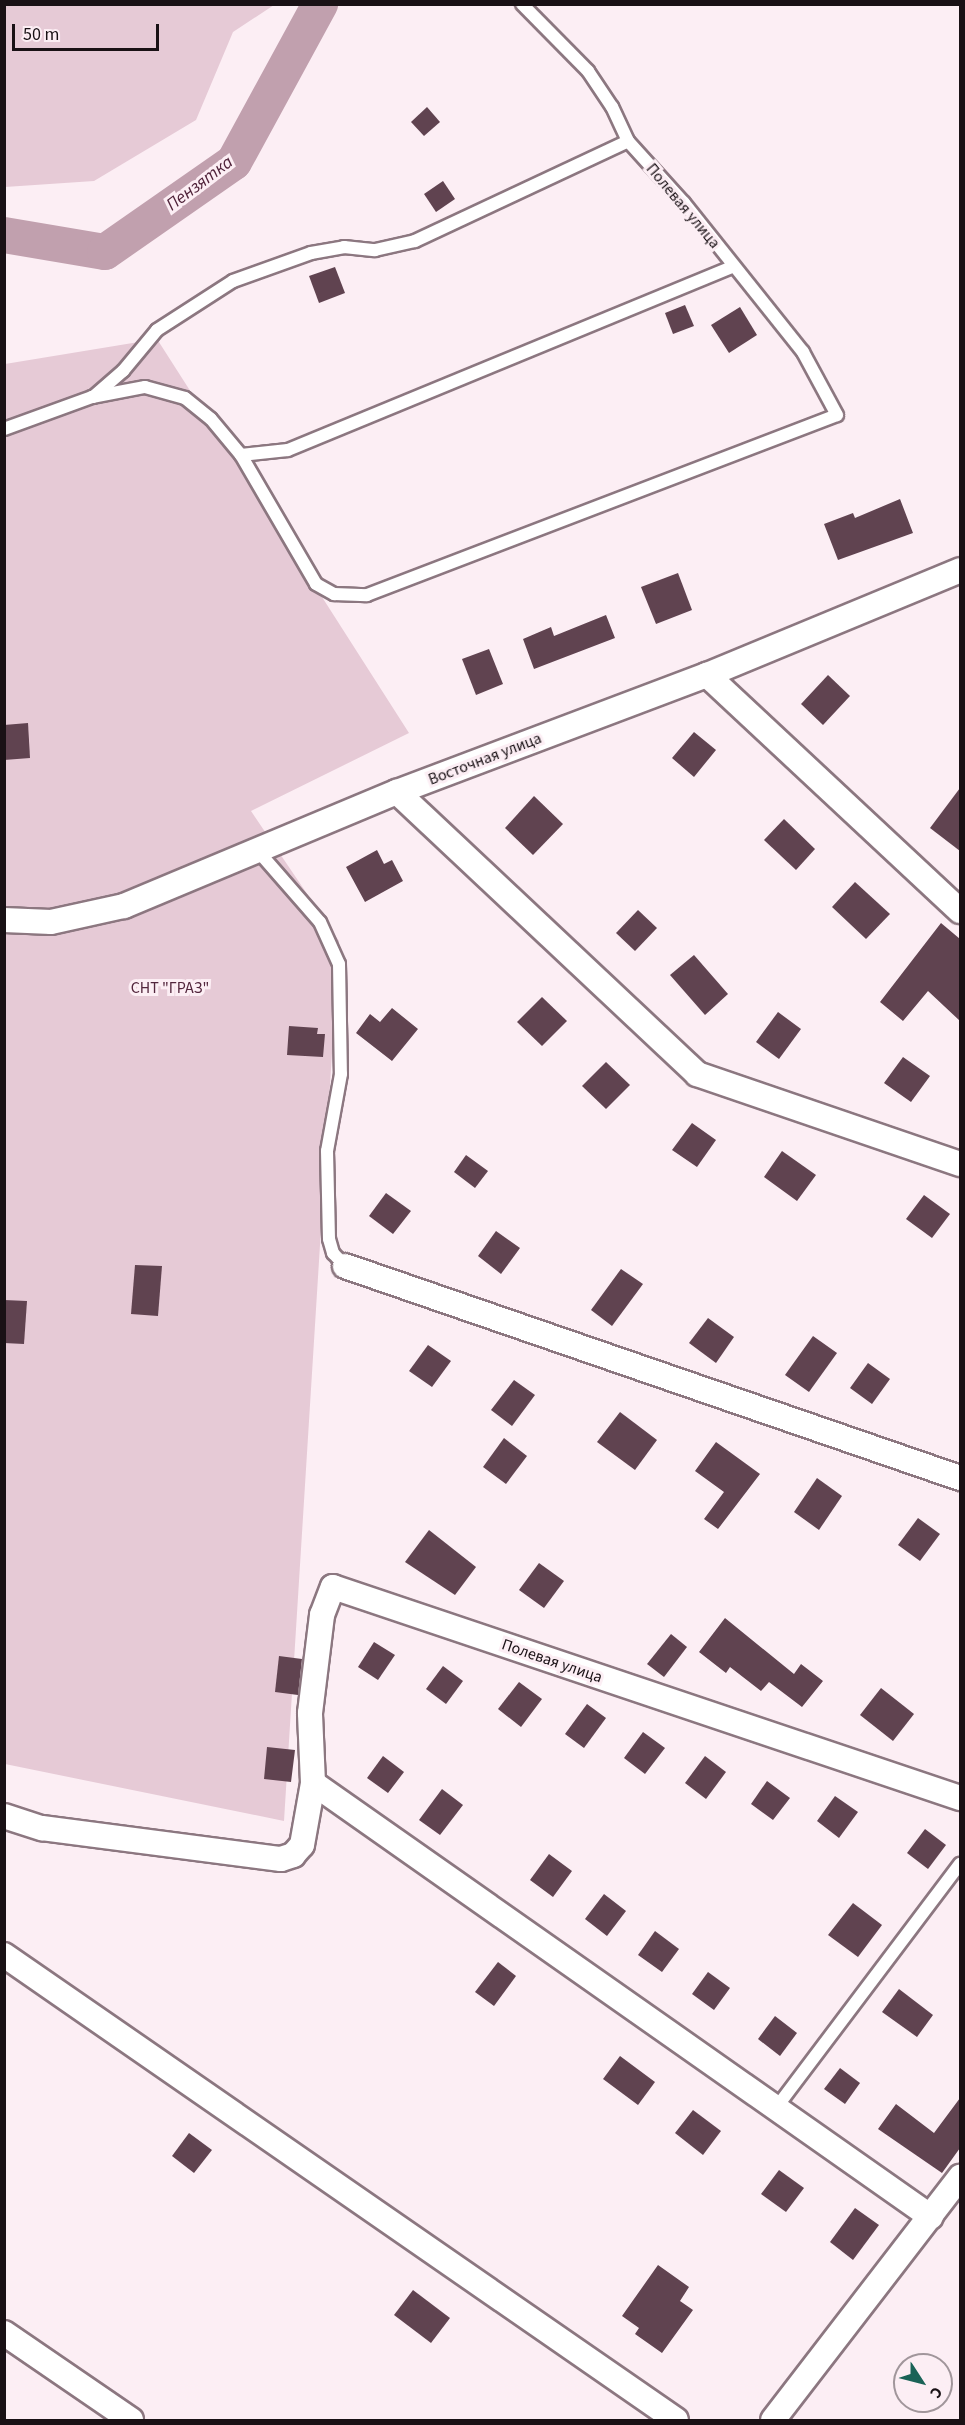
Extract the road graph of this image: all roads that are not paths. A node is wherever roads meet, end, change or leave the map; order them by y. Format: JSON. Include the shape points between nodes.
{"nodes":[{"id":1,"x":522,"y":4,"type":"edge"},
{"id":2,"x":628,"y":141,"type":"junction"},
{"id":3,"x":734,"y":266,"type":"junction"},
{"id":4,"x":92,"y":398,"type":"junction"},
{"id":5,"x":4,"y":429,"type":"edge"},
{"id":6,"x":241,"y":455,"type":"junction"},
{"id":7,"x":960,"y":570,"type":"edge"},
{"id":8,"x":707,"y":675,"type":"junction"},
{"id":9,"x":397,"y":792,"type":"junction"},
{"id":10,"x":258,"y":851,"type":"junction"},
{"id":11,"x":960,"y":911,"type":"edge"},
{"id":12,"x":4,"y":920,"type":"edge"},
{"id":13,"x":960,"y":1164,"type":"edge"},
{"id":14,"x":345,"y":1266,"type":"joint"},
{"id":15,"x":960,"y":1478,"type":"edge"},
{"id":16,"x":313,"y":1783,"type":"junction"},
{"id":17,"x":960,"y":1798,"type":"edge"},
{"id":18,"x":4,"y":1816,"type":"edge"},
{"id":19,"x":960,"y":1864,"type":"edge"},
{"id":20,"x":4,"y":1955,"type":"edge"},
{"id":21,"x":776,"y":2108,"type":"junction"},
{"id":22,"x":960,"y":2177,"type":"edge"},
{"id":23,"x":931,"y":2217,"type":"junction"},
{"id":24,"x":4,"y":2332,"type":"edge"},
{"id":25,"x":131,"y":2421,"type":"edge"},
{"id":26,"x":676,"y":2421,"type":"edge"},
{"id":27,"x":773,"y":2421,"type":"edge"}],
"edges":[{"from":1,"to":2,"type":"lane","name":"Полевая улица","via":[[588,71]]},
{"from":2,"to":3,"type":"lane","name":"Полевая улица"},
{"from":2,"to":4,"type":"lane","via":[[415,241],[375,250],[344,247],[311,253],[233,281],[157,330],[123,371]]},
{"from":3,"to":6,"type":"lane","via":[[288,450]]},
{"from":3,"to":6,"type":"lane","name":"Полевая улица","via":[[803,352],[837,414],[367,595],[334,594],[316,584]]},
{"from":4,"to":5,"type":"lane"},
{"from":4,"to":6,"type":"lane","via":[[145,387],[185,398],[211,419]]},
{"from":7,"to":8,"type":"street","name":"Восточная улица"},
{"from":8,"to":9,"type":"street","name":"Восточная улица"},
{"from":8,"to":11,"type":"street"},
{"from":9,"to":10,"type":"street","name":"Восточная улица"},
{"from":9,"to":13,"type":"street","via":[[697,1074]]},
{"from":10,"to":12,"type":"street","name":"Восточная улица","via":[[124,906],[51,922]]},
{"from":10,"to":14,"type":"lane","via":[[320,922],[339,964],[341,1074],[327,1151],[329,1239],[333,1253]]},
{"from":14,"to":15,"type":"street"},
{"from":16,"to":17,"type":"street","name":"Полевая улица","via":[[310,1713],[322,1615],[333,1587]]},
{"from":16,"to":18,"type":"street","via":[[302,1845],[293,1855],[280,1859],[42,1828]]},
{"from":16,"to":21,"type":"street"},
{"from":19,"to":21,"type":"lane"},
{"from":20,"to":26,"type":"street"},
{"from":21,"to":23,"type":"street"},
{"from":22,"to":23,"type":"street"},
{"from":23,"to":27,"type":"street"},
{"from":24,"to":25,"type":"street"}]}
